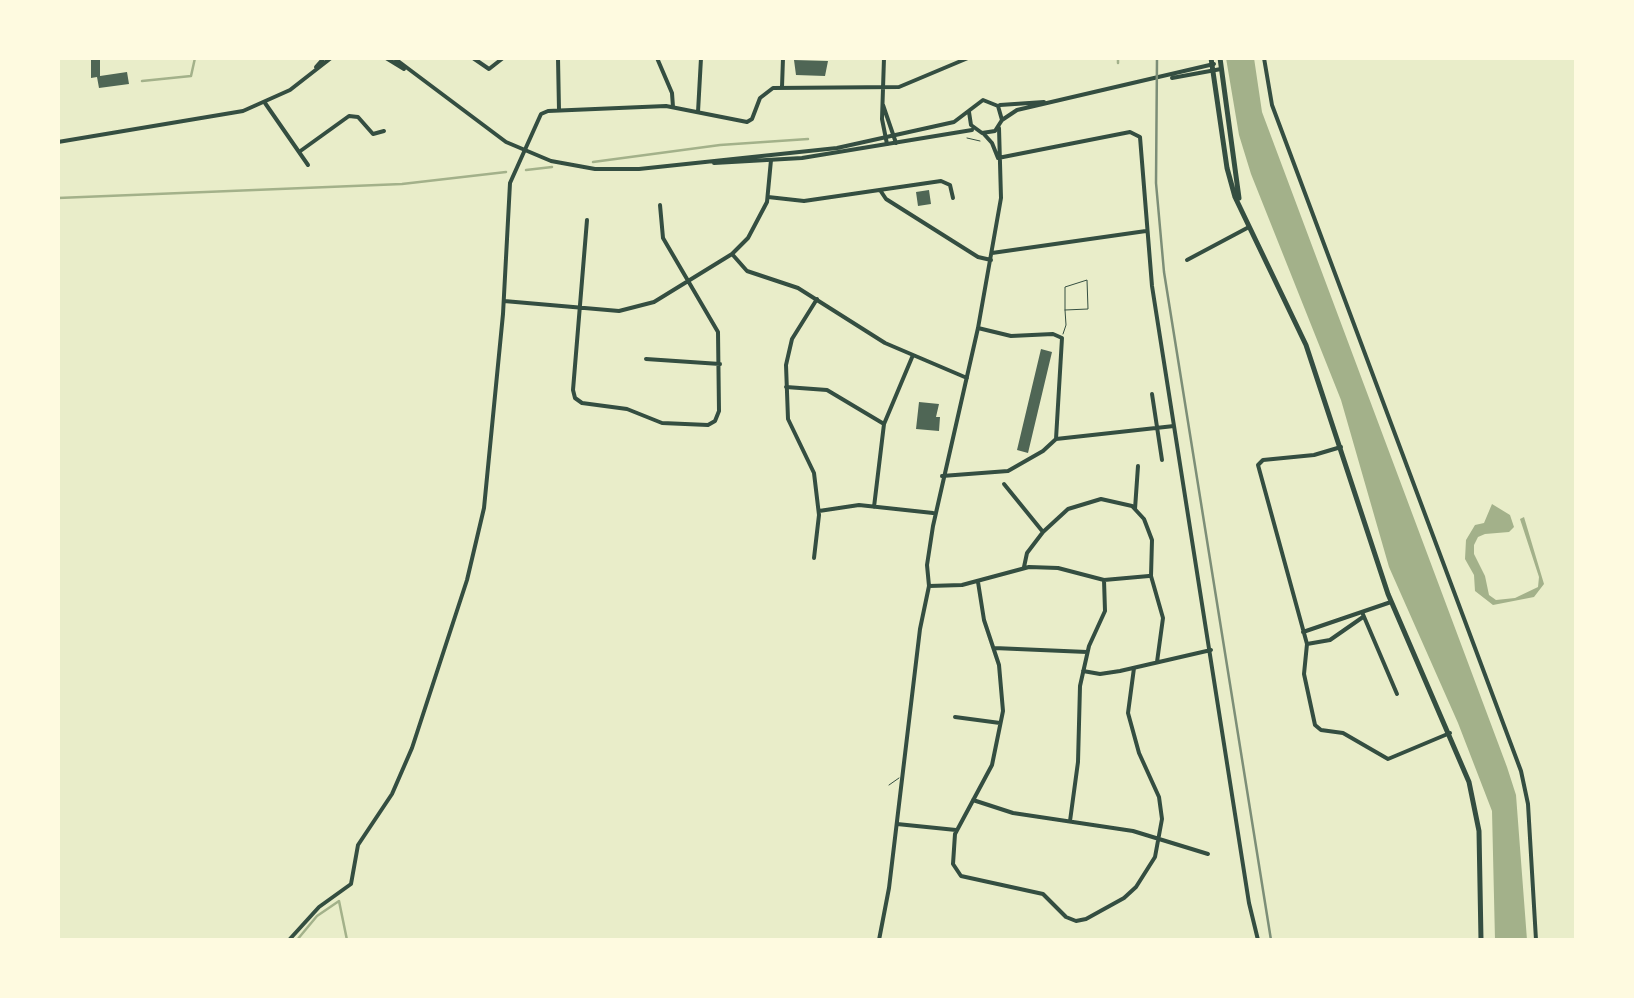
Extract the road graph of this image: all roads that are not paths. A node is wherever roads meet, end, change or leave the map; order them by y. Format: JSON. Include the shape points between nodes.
{"nodes":[{"id":1,"x":324,"y":58,"type":"edge"},
{"id":2,"x":331,"y":58,"type":"edge"},
{"id":3,"x":386,"y":58,"type":"edge"},
{"id":4,"x":394,"y":58,"type":"edge"},
{"id":5,"x":474,"y":58,"type":"edge"},
{"id":6,"x":503,"y":58,"type":"edge"},
{"id":7,"x":558,"y":58,"type":"edge"},
{"id":8,"x":657,"y":58,"type":"edge"},
{"id":9,"x":701,"y":58,"type":"edge"},
{"id":10,"x":783,"y":58,"type":"edge"},
{"id":11,"x":884,"y":58,"type":"edge"},
{"id":12,"x":968,"y":58,"type":"edge"},
{"id":13,"x":1264,"y":58,"type":"edge"},
{"id":14,"x":1216,"y":64,"type":"edge"},
{"id":15,"x":310,"y":74,"type":"junction"},
{"id":16,"x":413,"y":74,"type":"junction"},
{"id":17,"x":782,"y":86,"type":"junction"},
{"id":18,"x":884,"y":89,"type":"junction"},
{"id":19,"x":1054,"y":101,"type":"junction"},
{"id":20,"x":264,"y":103,"type":"junction"},
{"id":21,"x":997,"y":104,"type":"junction"},
{"id":22,"x":883,"y":105,"type":"junction"},
{"id":23,"x":673,"y":107,"type":"junction"},
{"id":24,"x":559,"y":110,"type":"junction"},
{"id":25,"x":698,"y":112,"type":"junction"},
{"id":26,"x":969,"y":112,"type":"junction"},
{"id":27,"x":1002,"y":120,"type":"junction"},
{"id":28,"x":999,"y":127,"type":"junction"},
{"id":29,"x":976,"y":130,"type":"junction"},
{"id":30,"x":384,"y":131,"type":"dead end"},
{"id":31,"x":983,"y":134,"type":"junction"},
{"id":32,"x":894,"y":136,"type":"junction"},
{"id":33,"x":886,"y":141,"type":"junction"},
{"id":34,"x":58,"y":142,"type":"edge"},
{"id":35,"x":896,"y":143,"type":"junction"},
{"id":36,"x":523,"y":151,"type":"junction"},
{"id":37,"x":299,"y":152,"type":"junction"},
{"id":38,"x":771,"y":158,"type":"junction"},
{"id":39,"x":999,"y":158,"type":"junction"},
{"id":40,"x":308,"y":165,"type":"dead end"},
{"id":41,"x":880,"y":190,"type":"junction"},
{"id":42,"x":768,"y":197,"type":"junction"},
{"id":43,"x":953,"y":198,"type":"dead end"},
{"id":44,"x":660,"y":205,"type":"dead end"},
{"id":45,"x":587,"y":220,"type":"dead end"},
{"id":46,"x":1250,"y":226,"type":"junction"},
{"id":47,"x":1146,"y":230,"type":"junction"},
{"id":48,"x":992,"y":252,"type":"junction"},
{"id":49,"x":732,"y":254,"type":"junction"},
{"id":50,"x":991,"y":260,"type":"junction"},
{"id":51,"x":1187,"y":260,"type":"dead end"},
{"id":52,"x":690,"y":281,"type":"junction"},
{"id":53,"x":818,"y":299,"type":"junction"},
{"id":54,"x":504,"y":301,"type":"junction"},
{"id":55,"x":580,"y":308,"type":"junction"},
{"id":56,"x":1065,"y":310,"type":"junction"},
{"id":57,"x":978,"y":328,"type":"junction"},
{"id":58,"x":1061,"y":337,"type":"junction"},
{"id":59,"x":912,"y":355,"type":"junction"},
{"id":60,"x":646,"y":359,"type":"dead end"},
{"id":61,"x":720,"y":364,"type":"junction"},
{"id":62,"x":968,"y":378,"type":"junction"},
{"id":63,"x":786,"y":387,"type":"junction"},
{"id":64,"x":1152,"y":394,"type":"dead end"},
{"id":65,"x":884,"y":424,"type":"junction"},
{"id":66,"x":1174,"y":426,"type":"junction"},
{"id":67,"x":1157,"y":428,"type":"junction"},
{"id":68,"x":1056,"y":439,"type":"junction"},
{"id":69,"x":1341,"y":446,"type":"junction"},
{"id":70,"x":1162,"y":460,"type":"dead end"},
{"id":71,"x":1138,"y":466,"type":"dead end"},
{"id":72,"x":942,"y":476,"type":"junction"},
{"id":73,"x":1004,"y":484,"type":"dead end"},
{"id":74,"x":874,"y":506,"type":"junction"},
{"id":75,"x":1135,"y":509,"type":"junction"},
{"id":76,"x":819,"y":512,"type":"junction"},
{"id":77,"x":935,"y":514,"type":"junction"},
{"id":78,"x":1043,"y":532,"type":"junction"},
{"id":79,"x":814,"y":558,"type":"dead end"},
{"id":80,"x":1024,"y":567,"type":"junction"},
{"id":81,"x":1152,"y":576,"type":"junction"},
{"id":82,"x":1104,"y":580,"type":"junction"},
{"id":83,"x":978,"y":582,"type":"junction"},
{"id":84,"x":929,"y":586,"type":"junction"},
{"id":85,"x":1391,"y":602,"type":"junction"},
{"id":86,"x":1362,"y":614,"type":"junction"},
{"id":87,"x":1304,"y":632,"type":"junction"},
{"id":88,"x":1307,"y":644,"type":"junction"},
{"id":89,"x":994,"y":648,"type":"junction"},
{"id":90,"x":1211,"y":650,"type":"junction"},
{"id":91,"x":1087,"y":652,"type":"junction"},
{"id":92,"x":1157,"y":662,"type":"junction"},
{"id":93,"x":1134,"y":668,"type":"junction"},
{"id":94,"x":1083,"y":671,"type":"junction"},
{"id":95,"x":1396,"y":694,"type":"dead end"},
{"id":96,"x":956,"y":717,"type":"dead end"},
{"id":97,"x":1002,"y":723,"type":"junction"},
{"id":98,"x":1450,"y":733,"type":"junction"},
{"id":99,"x":902,"y":776,"type":"junction"},
{"id":100,"x":889,"y":785,"type":"dead end"},
{"id":101,"x":973,"y":800,"type":"junction"},
{"id":102,"x":1070,"y":820,"type":"junction"},
{"id":103,"x":896,"y":824,"type":"junction"},
{"id":104,"x":956,"y":830,"type":"junction"},
{"id":105,"x":1160,"y":838,"type":"junction"},
{"id":106,"x":1208,"y":854,"type":"dead end"},
{"id":107,"x":289,"y":940,"type":"edge"},
{"id":108,"x":879,"y":940,"type":"edge"},
{"id":109,"x":1258,"y":940,"type":"edge"},
{"id":110,"x":1481,"y":940,"type":"edge"},
{"id":111,"x":1536,"y":940,"type":"edge"}],
"edges":[{"from":1,"to":15,"type":"street"},
{"from":2,"to":15,"type":"street"},
{"from":3,"to":16,"type":"street"},
{"from":4,"to":16,"type":"street"},
{"from":5,"to":6,"type":"street","via":[[491,69]]},
{"from":7,"to":24,"type":"street"},
{"from":8,"to":23,"type":"street"},
{"from":9,"to":25,"type":"street"},
{"from":10,"to":17,"type":"street"},
{"from":11,"to":18,"type":"street"},
{"from":12,"to":18,"type":"street"},
{"from":13,"to":111,"type":"street","via":[[1272,105],[1521,771]]},
{"from":14,"to":19,"type":"street"},
{"from":14,"to":46,"type":"main road","via":[[1228,174]]},
{"from":15,"to":20,"type":"street"},
{"from":16,"to":36,"type":"street"},
{"from":17,"to":18,"type":"street"},
{"from":17,"to":25,"type":"street","via":[[761,96],[749,122]]},
{"from":18,"to":22,"type":"street"},
{"from":19,"to":21,"type":"street"},
{"from":19,"to":27,"type":"street"},
{"from":20,"to":34,"type":"street","via":[[218,117]]},
{"from":20,"to":37,"type":"street"},
{"from":21,"to":26,"type":"street","via":[[982,100]]},
{"from":21,"to":27,"type":"street"},
{"from":22,"to":32,"type":"street"},
{"from":22,"to":33,"type":"street"},
{"from":23,"to":24,"type":"street"},
{"from":23,"to":25,"type":"street"},
{"from":24,"to":36,"type":"street","via":[[541,114]]},
{"from":26,"to":29,"type":"street"},
{"from":26,"to":32,"type":"street"},
{"from":27,"to":28,"type":"street"},
{"from":28,"to":31,"type":"street"},
{"from":28,"to":39,"type":"street"},
{"from":29,"to":31,"type":"street"},
{"from":29,"to":35,"type":"street"},
{"from":30,"to":37,"type":"street","via":[[373,134],[349,116]]},
{"from":31,"to":39,"type":"street"},
{"from":32,"to":33,"type":"street"},
{"from":32,"to":35,"type":"street"},
{"from":33,"to":35,"type":"street"},
{"from":33,"to":38,"type":"street"},
{"from":36,"to":38,"type":"street","via":[[602,170]]},
{"from":36,"to":54,"type":"street","via":[[510,183]]},
{"from":37,"to":40,"type":"street"},
{"from":38,"to":42,"type":"street"},
{"from":39,"to":47,"type":"street","via":[[1136,133]]},
{"from":39,"to":48,"type":"street","via":[[1002,192]]},
{"from":41,"to":42,"type":"street","via":[[804,201]]},
{"from":41,"to":43,"type":"street","via":[[941,181],[951,186]]},
{"from":41,"to":50,"type":"street"},
{"from":42,"to":49,"type":"street","via":[[754,231]]},
{"from":44,"to":52,"type":"street","via":[[662,235]]},
{"from":45,"to":55,"type":"street"},
{"from":46,"to":51,"type":"street"},
{"from":46,"to":69,"type":"main road","via":[[1303,337]]},
{"from":47,"to":48,"type":"street"},
{"from":47,"to":66,"type":"street"},
{"from":48,"to":50,"type":"street"},
{"from":49,"to":52,"type":"street"},
{"from":49,"to":53,"type":"street","via":[[744,269]]},
{"from":50,"to":57,"type":"street"},
{"from":52,"to":55,"type":"street","via":[[636,308]]},
{"from":52,"to":61,"type":"street","via":[[718,328]]},
{"from":53,"to":59,"type":"street"},
{"from":53,"to":63,"type":"street","via":[[790,342]]},
{"from":54,"to":55,"type":"street"},
{"from":54,"to":107,"type":"street","via":[[482,523],[417,736],[392,794],[358,845],[351,885],[318,907]]},
{"from":55,"to":61,"type":"street","via":[[577,400],[623,407],[666,424],[706,426],[719,410]]},
{"from":56,"to":56,"type":"lane","via":[[1065,287],[1087,280],[1088,309]]},
{"from":56,"to":58,"type":"lane"},
{"from":57,"to":58,"type":"street"},
{"from":57,"to":62,"type":"street"},
{"from":58,"to":68,"type":"street"},
{"from":59,"to":62,"type":"street"},
{"from":59,"to":65,"type":"street"},
{"from":60,"to":61,"type":"street"},
{"from":62,"to":72,"type":"street"},
{"from":63,"to":65,"type":"street","via":[[827,390]]},
{"from":63,"to":76,"type":"street","via":[[788,419],[813,468]]},
{"from":64,"to":67,"type":"street"},
{"from":65,"to":74,"type":"street"},
{"from":66,"to":67,"type":"street"},
{"from":66,"to":90,"type":"street"},
{"from":67,"to":68,"type":"street"},
{"from":67,"to":70,"type":"street"},
{"from":68,"to":72,"type":"street","via":[[1008,471]]},
{"from":69,"to":85,"type":"main road"},
{"from":69,"to":87,"type":"street","via":[[1258,465]]},
{"from":71,"to":75,"type":"street"},
{"from":72,"to":77,"type":"street"},
{"from":73,"to":78,"type":"street"},
{"from":74,"to":76,"type":"street"},
{"from":74,"to":77,"type":"street"},
{"from":75,"to":78,"type":"street","via":[[1092,500]]},
{"from":75,"to":81,"type":"street","via":[[1150,532]]},
{"from":76,"to":79,"type":"street"},
{"from":77,"to":84,"type":"street"},
{"from":78,"to":80,"type":"street"},
{"from":80,"to":82,"type":"street"},
{"from":80,"to":83,"type":"street"},
{"from":81,"to":82,"type":"street"},
{"from":81,"to":92,"type":"street","via":[[1163,618]]},
{"from":82,"to":91,"type":"street","via":[[1105,611]]},
{"from":83,"to":84,"type":"street"},
{"from":83,"to":89,"type":"street"},
{"from":84,"to":99,"type":"street"},
{"from":85,"to":86,"type":"street"},
{"from":85,"to":98,"type":"main road"},
{"from":86,"to":87,"type":"street"},
{"from":86,"to":88,"type":"street","via":[[1330,640]]},
{"from":86,"to":95,"type":"street"},
{"from":87,"to":88,"type":"street"},
{"from":88,"to":98,"type":"street","via":[[1304,674],[1320,730],[1339,731],[1388,758]]},
{"from":89,"to":91,"type":"street"},
{"from":89,"to":97,"type":"street"},
{"from":90,"to":92,"type":"street"},
{"from":90,"to":109,"type":"street"},
{"from":91,"to":94,"type":"street"},
{"from":92,"to":93,"type":"street"},
{"from":93,"to":94,"type":"street"},
{"from":93,"to":105,"type":"street","via":[[1128,713],[1160,801]]},
{"from":94,"to":102,"type":"street"},
{"from":96,"to":97,"type":"street"},
{"from":97,"to":101,"type":"street","via":[[992,765]]},
{"from":98,"to":110,"type":"main road","via":[[1478,824]]},
{"from":99,"to":100,"type":"lane"},
{"from":99,"to":103,"type":"street"},
{"from":101,"to":102,"type":"street"},
{"from":101,"to":104,"type":"street"},
{"from":102,"to":105,"type":"street"},
{"from":103,"to":104,"type":"street"},
{"from":103,"to":108,"type":"street"},
{"from":104,"to":105,"type":"street","via":[[953,860],[961,876],[1039,892],[1076,921],[1131,893]]},
{"from":105,"to":106,"type":"street"}]}
